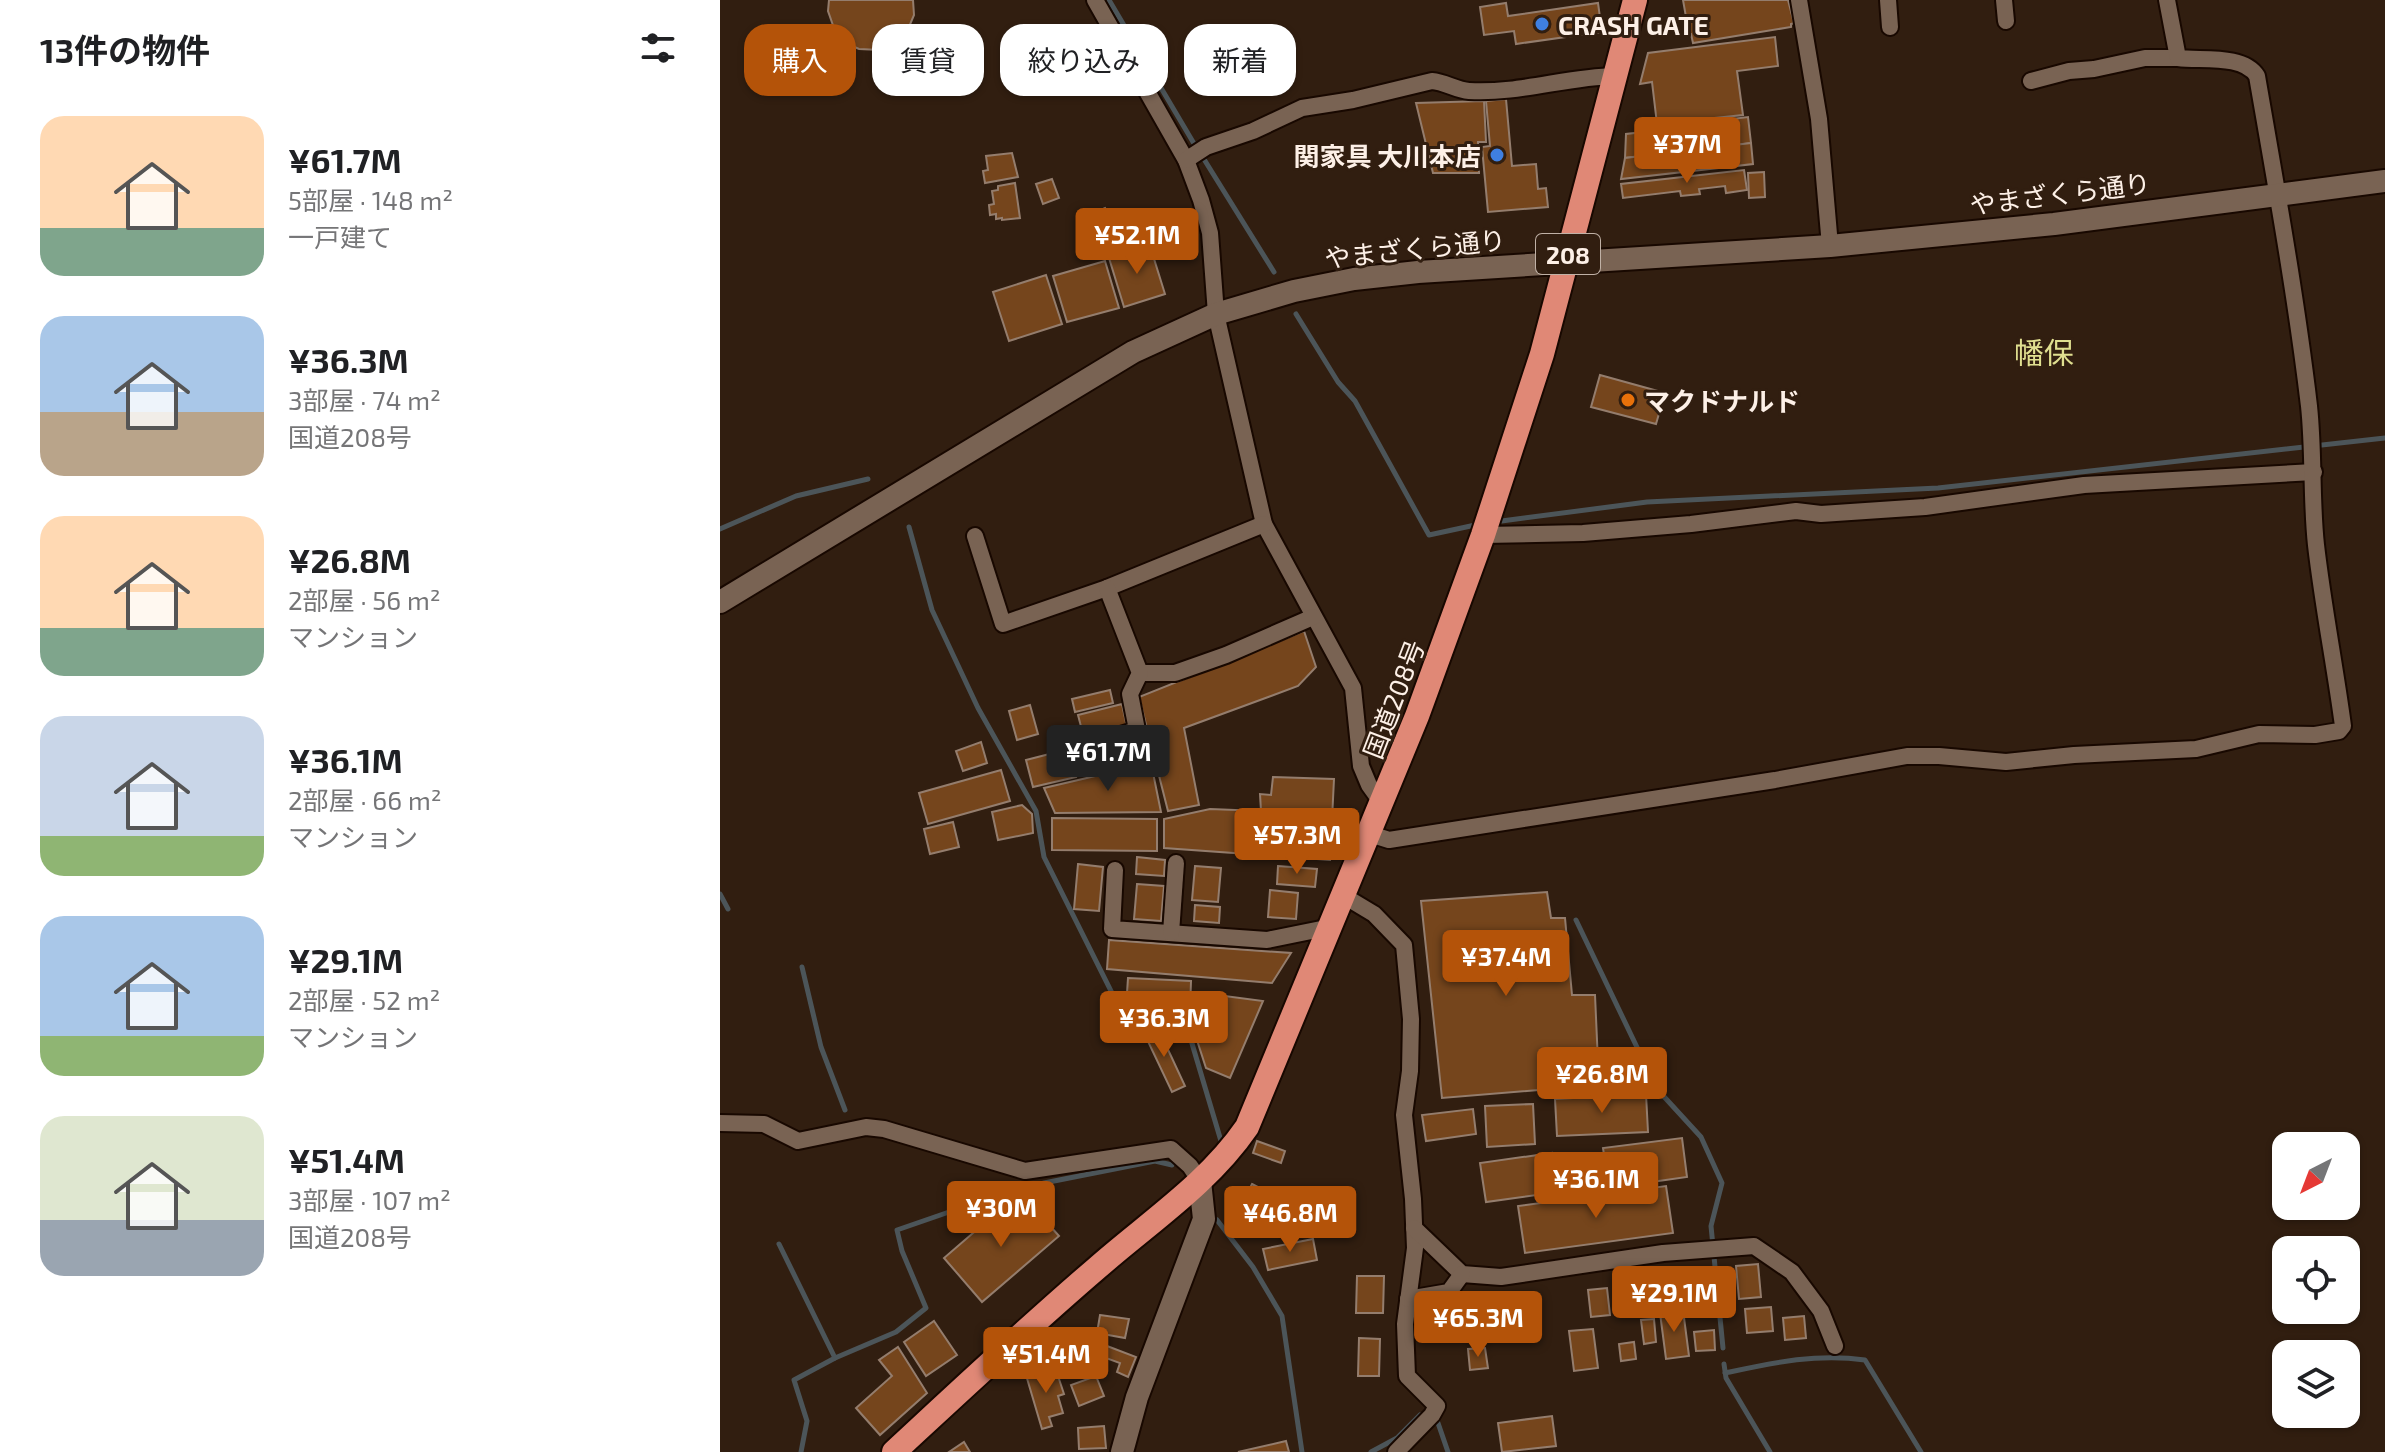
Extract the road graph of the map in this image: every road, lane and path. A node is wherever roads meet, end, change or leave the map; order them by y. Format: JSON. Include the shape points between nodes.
{"nodes":[{"id":1,"x":1095,"y":0,"type":"edge"},
{"id":2,"x":1635,"y":0,"type":"edge"},
{"id":3,"x":1799,"y":0,"type":"edge"},
{"id":4,"x":1888,"y":0,"type":"edge"},
{"id":5,"x":2004,"y":0,"type":"edge"},
{"id":6,"x":2167,"y":0,"type":"edge"},
{"id":7,"x":2006,"y":21,"type":"dead end"},
{"id":8,"x":1890,"y":27,"type":"dead end"},
{"id":9,"x":2178,"y":58,"type":"junction"},
{"id":10,"x":1615,"y":76,"type":"junction"},
{"id":11,"x":2031,"y":81,"type":"dead end"},
{"id":12,"x":1186,"y":160,"type":"junction"},
{"id":13,"x":2385,"y":181,"type":"edge"},
{"id":14,"x":2278,"y":194,"type":"junction"},
{"id":15,"x":1830,"y":246,"type":"junction"},
{"id":16,"x":1566,"y":261,"type":"junction"},
{"id":17,"x":1216,"y":314,"type":"junction"},
{"id":18,"x":2314,"y":472,"type":"junction"},
{"id":19,"x":1487,"y":523,"type":"junction"},
{"id":20,"x":1264,"y":524,"type":"junction"},
{"id":21,"x":975,"y":536,"type":"dead end"},
{"id":22,"x":1107,"y":588,"type":"junction"},
{"id":23,"x":720,"y":602,"type":"edge"},
{"id":24,"x":1313,"y":617,"type":"junction"},
{"id":25,"x":1140,"y":673,"type":"junction"},
{"id":26,"x":1060,"y":743,"type":"dead end"},
{"id":27,"x":1382,"y":803,"type":"junction"},
{"id":28,"x":1370,"y":834,"type":"junction"},
{"id":29,"x":1176,"y":863,"type":"dead end"},
{"id":30,"x":1115,"y":870,"type":"dead end"},
{"id":31,"x":1344,"y":896,"type":"junction"},
{"id":32,"x":1331,"y":927,"type":"junction"},
{"id":33,"x":1171,"y":933,"type":"junction"},
{"id":34,"x":720,"y":1123,"type":"edge"},
{"id":35,"x":1200,"y":1181,"type":"junction"},
{"id":36,"x":1414,"y":1228,"type":"junction"},
{"id":37,"x":1462,"y":1274,"type":"junction"},
{"id":38,"x":1408,"y":1299,"type":"junction"},
{"id":39,"x":1835,"y":1346,"type":"dead end"},
{"id":40,"x":894,"y":1452,"type":"edge"},
{"id":41,"x":1122,"y":1452,"type":"edge"},
{"id":42,"x":1396,"y":1452,"type":"edge"}],
"edges":[{"from":1,"to":12,"type":"street"},
{"from":2,"to":10,"type":"highway","name":"国道208号","number":"208"},
{"from":3,"to":15,"type":"street","via":[[1819,119]]},
{"from":4,"to":8,"type":"street"},
{"from":5,"to":7,"type":"street"},
{"from":6,"to":9,"type":"street"},
{"from":9,"to":11,"type":"street","via":[[2145,58]]},
{"from":9,"to":14,"type":"street","via":[[2252,68]]},
{"from":10,"to":12,"type":"street","via":[[1494,91],[1461,90],[1432,81],[1302,108]]},
{"from":10,"to":16,"type":"highway","name":"国道208号","number":"208"},
{"from":12,"to":17,"type":"street","via":[[1210,233]]},
{"from":13,"to":14,"type":"street","name":"やまざくら通り"},
{"from":14,"to":15,"type":"street","name":"やまざくら通り"},
{"from":14,"to":18,"type":"street"},
{"from":15,"to":16,"type":"street","name":"やまざくら通り"},
{"from":16,"to":17,"type":"street","name":"やまざくら通り","via":[[1354,279]]},
{"from":16,"to":19,"type":"highway","name":"国道208号","number":"208"},
{"from":17,"to":20,"type":"street"},
{"from":17,"to":23,"type":"street","name":"やまざくら通り","via":[[1133,352]]},
{"from":18,"to":19,"type":"street","via":[[2084,485],[1925,507],[1796,511],[1629,529]]},
{"from":18,"to":28,"type":"street","via":[[2316,545],[2343,726],[2339,731],[2259,734],[2196,749],[2006,762],[1907,756],[1389,840]]},
{"from":19,"to":27,"type":"highway","name":"国道208号","number":"208"},
{"from":20,"to":22,"type":"street"},
{"from":20,"to":24,"type":"street"},
{"from":21,"to":22,"type":"street","via":[[1003,624]]},
{"from":22,"to":25,"type":"street"},
{"from":24,"to":25,"type":"street","via":[[1175,673]]},
{"from":24,"to":27,"type":"street","via":[[1353,688],[1361,766]]},
{"from":25,"to":26,"type":"street","via":[[1130,694],[1137,730],[1087,745]]},
{"from":27,"to":28,"type":"highway","name":"国道208号","number":"208"},
{"from":28,"to":31,"type":"highway","name":"国道208号","number":"208"},
{"from":29,"to":33,"type":"street"},
{"from":30,"to":33,"type":"street","via":[[1112,929]]},
{"from":31,"to":32,"type":"highway","name":"国道208号","number":"208"},
{"from":31,"to":36,"type":"street","via":[[1374,914],[1404,945],[1411,1019],[1404,1115]]},
{"from":32,"to":33,"type":"street","via":[[1267,940]]},
{"from":32,"to":35,"type":"highway","name":"国道208号","number":"208","via":[[1247,1127]]},
{"from":34,"to":35,"type":"street","via":[[764,1124],[798,1141],[866,1127],[884,1129],[1025,1171],[1171,1149]]},
{"from":35,"to":40,"type":"highway","name":"国道208号","number":"208","via":[[1044,1313]]},
{"from":35,"to":41,"type":"street","via":[[1204,1219],[1137,1397]]},
{"from":36,"to":37,"type":"street"},
{"from":36,"to":38,"type":"street"},
{"from":37,"to":38,"type":"street","via":[[1449,1292]]},
{"from":37,"to":39,"type":"street","via":[[1501,1277],[1663,1253],[1754,1246],[1792,1272],[1821,1311]]},
{"from":38,"to":42,"type":"street","via":[[1407,1376],[1437,1406]]}]}
